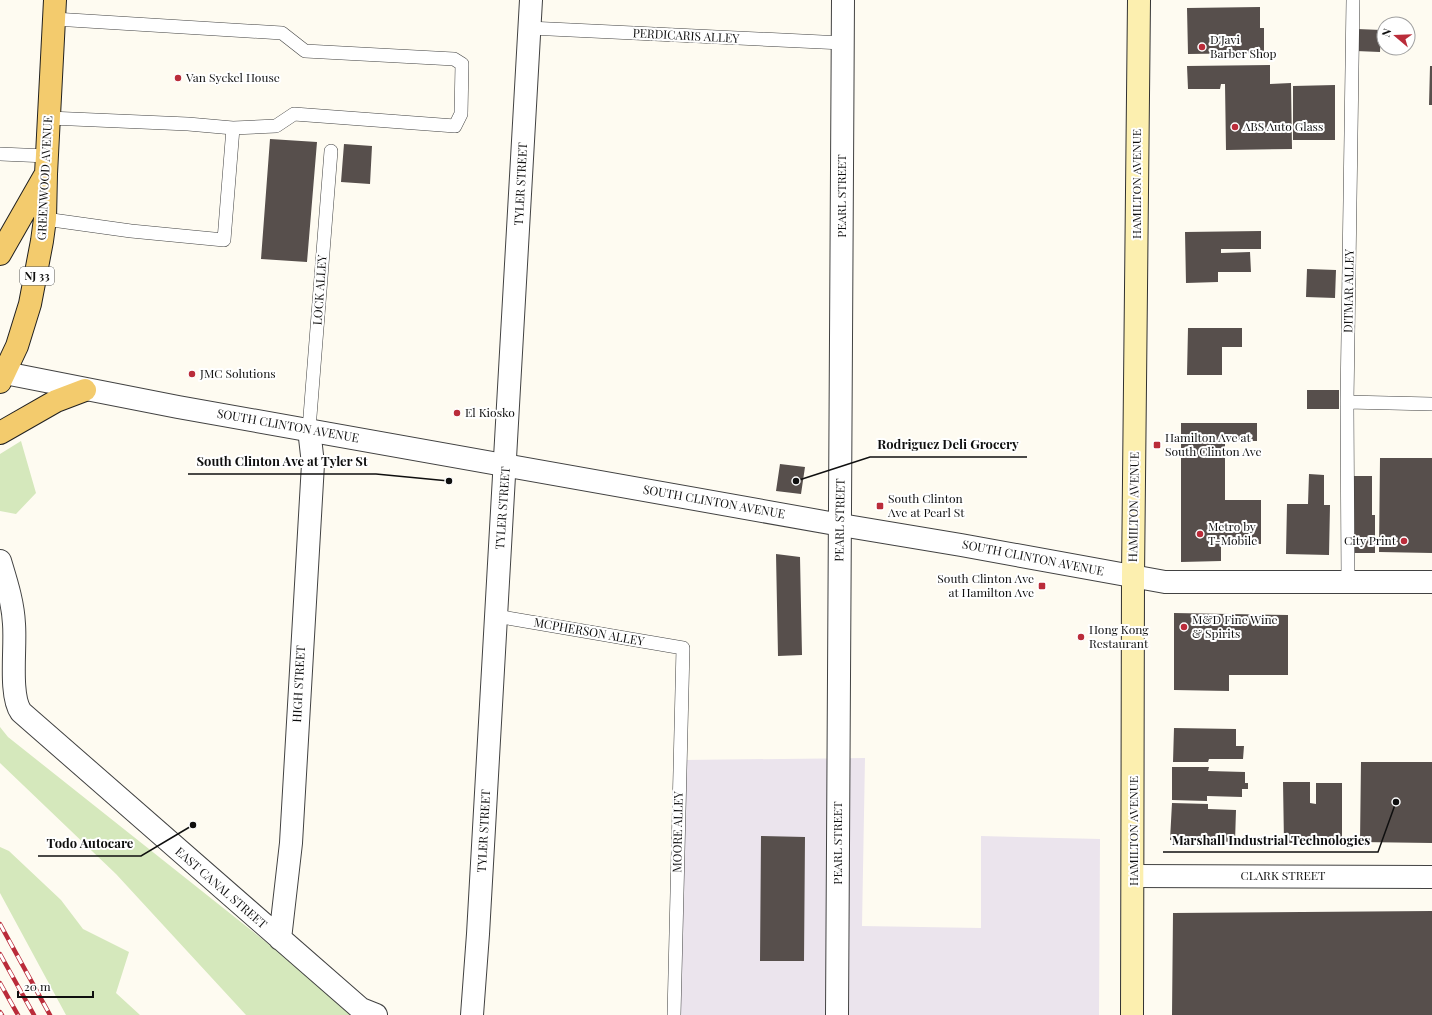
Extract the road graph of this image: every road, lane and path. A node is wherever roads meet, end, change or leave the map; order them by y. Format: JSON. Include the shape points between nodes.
{"nodes":[{"id":1,"x":531,"y":0,"type":"edge"},
{"id":2,"x":843,"y":0,"type":"edge"},
{"id":3,"x":1139,"y":0,"type":"edge"},
{"id":4,"x":1353,"y":0,"type":"edge"},
{"id":5,"x":55,"y":9,"type":"edge"},
{"id":6,"x":529,"y":28,"type":"junction"},
{"id":7,"x":843,"y":43,"type":"junction"},
{"id":8,"x":49,"y":118,"type":"junction"},
{"id":9,"x":233,"y":128,"type":"junction"},
{"id":10,"x":331,"y":151,"type":"dead end"},
{"id":11,"x":0,"y":154,"type":"edge"},
{"id":12,"x":46,"y":165,"type":"junction"},
{"id":13,"x":46,"y":219,"type":"junction"},
{"id":14,"x":0,"y":254,"type":"edge"},
{"id":15,"x":1,"y":376,"type":"edge"},
{"id":16,"x":85,"y":390,"type":"junction"},
{"id":17,"x":1347,"y":402,"type":"junction"},
{"id":18,"x":1432,"y":404,"type":"edge"},
{"id":19,"x":309,"y":429,"type":"junction"},
{"id":20,"x":0,"y":434,"type":"edge"},
{"id":21,"x":506,"y":465,"type":"junction"},
{"id":22,"x":840,"y":525,"type":"junction"},
{"id":23,"x":0,"y":561,"type":"edge"},
{"id":24,"x":1133,"y":577,"type":"junction"},
{"id":25,"x":1348,"y":582,"type":"junction"},
{"id":26,"x":1432,"y":582,"type":"edge"},
{"id":27,"x":496,"y":616,"type":"junction"},
{"id":28,"x":682,"y":648,"type":"joint"},
{"id":29,"x":1134,"y":876,"type":"junction"},
{"id":30,"x":1432,"y":877,"type":"edge"},
{"id":31,"x":280,"y":939,"type":"junction"},
{"id":32,"x":376,"y":1015,"type":"edge"},
{"id":33,"x":472,"y":1015,"type":"edge"},
{"id":34,"x":674,"y":1015,"type":"edge"},
{"id":35,"x":837,"y":1015,"type":"edge"},
{"id":36,"x":1132,"y":1015,"type":"edge"}],
"edges":[{"from":1,"to":6,"type":"street","name":"TYLER STREET"},
{"from":2,"to":7,"type":"street","name":"PEARL STREET"},
{"from":3,"to":24,"type":"main road","name":"HAMILTON AVENUE"},
{"from":4,"to":17,"type":"lane","name":"DITMAR ALLEY"},
{"from":5,"to":8,"type":"main road","name":"GREENWOOD AVENUE","number":"NJ 33"},
{"from":5,"to":9,"type":"lane","via":[[282,33],[305,51],[454,59],[462,64],[461,114],[455,126],[294,114],[276,126]]},
{"from":6,"to":7,"type":"lane","name":"PERDICARIS ALLEY"},
{"from":6,"to":21,"type":"street","name":"TYLER STREET"},
{"from":7,"to":22,"type":"street","name":"PEARL STREET"},
{"from":8,"to":9,"type":"lane"},
{"from":8,"to":12,"type":"main road","name":"GREENWOOD AVENUE","number":"NJ 33"},
{"from":9,"to":13,"type":"lane","via":[[224,240]]},
{"from":10,"to":19,"type":"lane","name":"LOCK ALLEY"},
{"from":11,"to":12,"type":"lane"},
{"from":12,"to":13,"type":"main road","name":"GREENWOOD AVENUE","number":"NJ 33"},
{"from":12,"to":14,"type":"main road"},
{"from":13,"to":15,"type":"main road","name":"GREENWOOD AVENUE","number":"NJ 33","via":[[30,304],[17,346]]},
{"from":15,"to":16,"type":"street","name":"SOUTH CLINTON AVENUE"},
{"from":16,"to":19,"type":"street","name":"SOUTH CLINTON AVENUE"},
{"from":16,"to":20,"type":"main road","via":[[56,402]]},
{"from":17,"to":18,"type":"lane"},
{"from":17,"to":25,"type":"lane","name":"DITMAR ALLEY"},
{"from":19,"to":21,"type":"street","name":"SOUTH CLINTON AVENUE"},
{"from":19,"to":31,"type":"street","name":"HIGH STREET","via":[[313,464],[291,843]]},
{"from":21,"to":22,"type":"street","name":"SOUTH CLINTON AVENUE"},
{"from":21,"to":27,"type":"street","name":"TYLER STREET"},
{"from":22,"to":24,"type":"street","name":"SOUTH CLINTON AVENUE","via":[[938,540]]},
{"from":22,"to":35,"type":"street","name":"PEARL STREET"},
{"from":23,"to":31,"type":"street","name":"EAST CANAL STREET","via":[[9,591],[14,623],[17,706]]},
{"from":24,"to":25,"type":"street","name":"SOUTH CLINTON AVENUE","via":[[1168,582]]},
{"from":24,"to":29,"type":"main road","name":"HAMILTON AVENUE"},
{"from":25,"to":26,"type":"street","name":"SOUTH CLINTON AVENUE"},
{"from":27,"to":28,"type":"lane","name":"MCPHERSON ALLEY"},
{"from":27,"to":33,"type":"street","name":"TYLER STREET"},
{"from":28,"to":34,"type":"lane","name":"MOORE ALLEY"},
{"from":29,"to":30,"type":"street","name":"CLARK STREET"},
{"from":29,"to":36,"type":"main road","name":"HAMILTON AVENUE"},
{"from":31,"to":32,"type":"street","name":"EAST CANAL STREET","via":[[361,1009]]}]}
